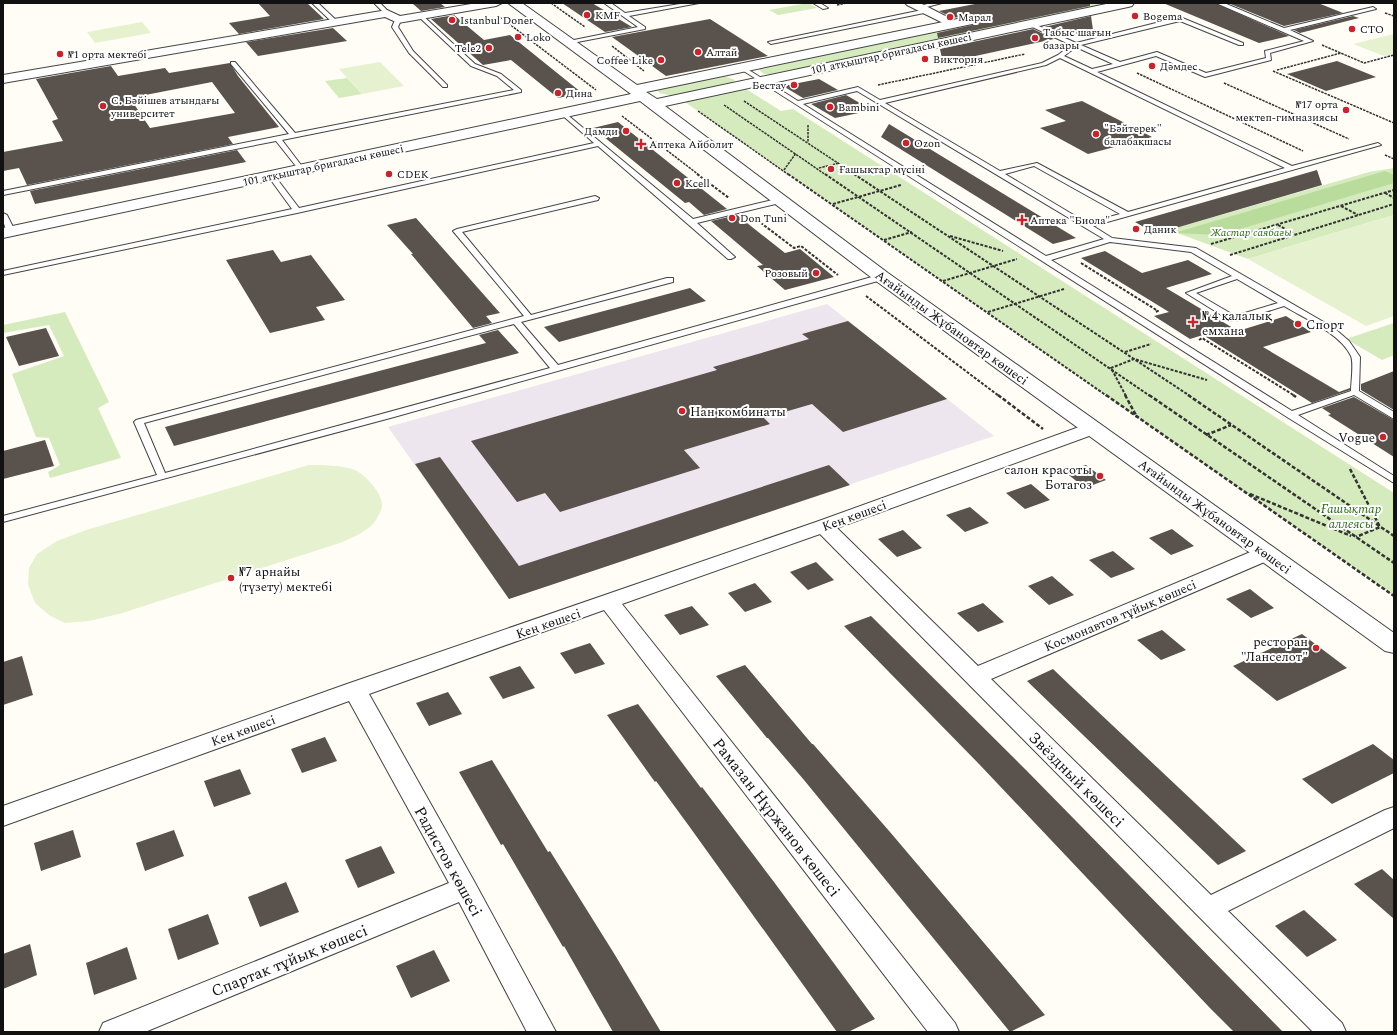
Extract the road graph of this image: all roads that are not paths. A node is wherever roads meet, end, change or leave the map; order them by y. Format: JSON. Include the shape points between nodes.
{"nodes":[{"id":1,"x":315,"y":3,"type":"edge"},
{"id":2,"x":377,"y":3,"type":"edge"},
{"id":3,"x":514,"y":3,"type":"edge"},
{"id":4,"x":607,"y":3,"type":"edge"},
{"id":5,"x":696,"y":3,"type":"edge"},
{"id":6,"x":816,"y":3,"type":"edge"},
{"id":7,"x":939,"y":3,"type":"edge"},
{"id":8,"x":1128,"y":3,"type":"edge"},
{"id":9,"x":1219,"y":3,"type":"edge"},
{"id":10,"x":490,"y":4,"type":"edge"},
{"id":11,"x":919,"y":7,"type":"edge"},
{"id":12,"x":825,"y":8,"type":"dead end"},
{"id":13,"x":1373,"y":8,"type":"dead end"},
{"id":14,"x":387,"y":13,"type":"junction"},
{"id":15,"x":625,"y":15,"type":"junction"},
{"id":16,"x":421,"y":16,"type":"junction"},
{"id":17,"x":987,"y":17,"type":"dead end"},
{"id":18,"x":398,"y":20,"type":"junction"},
{"id":19,"x":335,"y":22,"type":"junction"},
{"id":20,"x":953,"y":24,"type":"junction"},
{"id":21,"x":1030,"y":24,"type":"junction"},
{"id":22,"x":1284,"y":30,"type":"junction"},
{"id":23,"x":569,"y":42,"type":"junction"},
{"id":24,"x":771,"y":42,"type":"dead end"},
{"id":25,"x":1241,"y":44,"type":"dead end"},
{"id":26,"x":1074,"y":45,"type":"junction"},
{"id":27,"x":1060,"y":56,"type":"junction"},
{"id":28,"x":233,"y":64,"type":"dead end"},
{"id":29,"x":1119,"y":64,"type":"junction"},
{"id":30,"x":742,"y":68,"type":"junction"},
{"id":31,"x":1092,"y":71,"type":"junction"},
{"id":32,"x":3,"y":79,"type":"edge"},
{"id":33,"x":762,"y":81,"type":"junction"},
{"id":34,"x":445,"y":86,"type":"dead end"},
{"id":35,"x":644,"y":97,"type":"junction"},
{"id":36,"x":879,"y":102,"type":"junction"},
{"id":37,"x":797,"y":103,"type":"junction"},
{"id":38,"x":564,"y":114,"type":"junction"},
{"id":39,"x":294,"y":136,"type":"junction"},
{"id":40,"x":278,"y":139,"type":"junction"},
{"id":41,"x":600,"y":144,"type":"junction"},
{"id":42,"x":1378,"y":146,"type":"dead end"},
{"id":43,"x":1291,"y":168,"type":"junction"},
{"id":44,"x":301,"y":169,"type":"junction"},
{"id":45,"x":999,"y":174,"type":"junction"},
{"id":46,"x":272,"y":176,"type":"junction"},
{"id":47,"x":3,"y":193,"type":"edge"},
{"id":48,"x":595,"y":198,"type":"dead end"},
{"id":49,"x":781,"y":200,"type":"junction"},
{"id":50,"x":297,"y":210,"type":"junction"},
{"id":51,"x":1126,"y":214,"type":"junction"},
{"id":52,"x":3,"y":215,"type":"edge"},
{"id":53,"x":692,"y":222,"type":"junction"},
{"id":54,"x":1086,"y":226,"type":"junction"},
{"id":55,"x":7,"y":232,"type":"edge"},
{"id":56,"x":1110,"y":240,"type":"junction"},
{"id":57,"x":731,"y":257,"type":"dead end"},
{"id":58,"x":1045,"y":259,"type":"junction"},
{"id":59,"x":3,"y":273,"type":"edge"},
{"id":60,"x":1238,"y":276,"type":"junction"},
{"id":61,"x":882,"y":277,"type":"junction"},
{"id":62,"x":670,"y":280,"type":"dead end"},
{"id":63,"x":1285,"y":303,"type":"junction"},
{"id":64,"x":530,"y":318,"type":"junction"},
{"id":65,"x":516,"y":322,"type":"junction"},
{"id":66,"x":556,"y":369,"type":"junction"},
{"id":67,"x":1355,"y":392,"type":"junction"},
{"id":68,"x":1290,"y":415,"type":"junction"},
{"id":69,"x":1394,"y":415,"type":"edge"},
{"id":70,"x":1093,"y":428,"type":"junction"},
{"id":71,"x":162,"y":476,"type":"junction"},
{"id":72,"x":1394,"y":480,"type":"edge"},
{"id":73,"x":3,"y":519,"type":"edge"},
{"id":74,"x":823,"y":526,"type":"junction"},
{"id":75,"x":1267,"y":553,"type":"junction"},
{"id":76,"x":609,"y":602,"type":"junction"},
{"id":77,"x":1394,"y":644,"type":"edge"},
{"id":78,"x":974,"y":677,"type":"junction"},
{"id":79,"x":355,"y":690,"type":"junction"},
{"id":80,"x":3,"y":816,"type":"edge"},
{"id":81,"x":1394,"y":817,"type":"edge"},
{"id":82,"x":465,"y":888,"type":"junction"},
{"id":83,"x":1207,"y":908,"type":"junction"},
{"id":84,"x":113,"y":1032,"type":"edge"},
{"id":85,"x":542,"y":1032,"type":"edge"},
{"id":86,"x":945,"y":1032,"type":"edge"},
{"id":87,"x":1332,"y":1032,"type":"edge"}],
"edges":[{"from":1,"to":19,"type":"lane"},
{"from":2,"to":14,"type":"lane"},
{"from":3,"to":23,"type":"street","name":"Ағайынды Жұбановтар көшесі"},
{"from":4,"to":15,"type":"lane"},
{"from":5,"to":15,"type":"lane"},
{"from":6,"to":12,"type":"lane"},
{"from":7,"to":11,"type":"lane"},
{"from":8,"to":21,"type":"street","name":"101 атқыштар бригадасы көшесі"},
{"from":9,"to":22,"type":"lane"},
{"from":10,"to":16,"type":"street"},
{"from":11,"to":20,"type":"street"},
{"from":11,"to":24,"type":"lane"},
{"from":13,"to":22,"type":"lane"},
{"from":14,"to":18,"type":"street"},
{"from":14,"to":19,"type":"street"},
{"from":15,"to":23,"type":"lane","via":[[643,28]]},
{"from":16,"to":18,"type":"street"},
{"from":16,"to":39,"type":"lane","via":[[473,65],[499,75],[519,91]]},
{"from":17,"to":20,"type":"street","name":"101 атқыштар бригадасы көшесі"},
{"from":18,"to":34,"type":"lane","via":[[395,27],[411,52]]},
{"from":19,"to":32,"type":"street"},
{"from":20,"to":30,"type":"street","name":"101 атқыштар бригадасы көшесі"},
{"from":21,"to":26,"type":"lane"},
{"from":21,"to":33,"type":"street","name":"101 атқыштар бригадасы көшесі"},
{"from":22,"to":29,"type":"lane","via":[[1310,41],[1267,52],[1269,59],[1205,75],[1157,54]]},
{"from":23,"to":35,"type":"street","name":"Ағайынды Жұбановтар көшесі"},
{"from":25,"to":26,"type":"lane","via":[[1180,19]]},
{"from":26,"to":27,"type":"lane"},
{"from":26,"to":29,"type":"lane"},
{"from":27,"to":31,"type":"lane"},
{"from":27,"to":36,"type":"lane","via":[[1044,64]]},
{"from":28,"to":39,"type":"lane"},
{"from":29,"to":31,"type":"lane"},
{"from":30,"to":33,"type":"lane"},
{"from":30,"to":35,"type":"street","name":"101 атқыштар бригадасы көшесі"},
{"from":31,"to":43,"type":"lane"},
{"from":33,"to":35,"type":"street","name":"101 атқыштар бригадасы көшесі"},
{"from":33,"to":37,"type":"lane"},
{"from":35,"to":38,"type":"street","name":"101 атқыштар бригадасы көшесі"},
{"from":35,"to":49,"type":"street","name":"Ағайынды Жұбановтар көшесі"},
{"from":36,"to":37,"type":"lane","via":[[858,89]]},
{"from":36,"to":45,"type":"lane"},
{"from":37,"to":58,"type":"lane"},
{"from":38,"to":41,"type":"lane"},
{"from":38,"to":44,"type":"street","name":"101 атқыштар бригадасы көшесі"},
{"from":39,"to":40,"type":"lane"},
{"from":40,"to":44,"type":"lane"},
{"from":40,"to":47,"type":"lane"},
{"from":41,"to":50,"type":"lane"},
{"from":41,"to":53,"type":"lane"},
{"from":42,"to":43,"type":"lane"},
{"from":43,"to":51,"type":"lane"},
{"from":44,"to":46,"type":"street","name":"101 атқыштар бригадасы көшесі"},
{"from":45,"to":51,"type":"lane","via":[[1035,164]]},
{"from":45,"to":54,"type":"lane"},
{"from":46,"to":50,"type":"lane"},
{"from":46,"to":55,"type":"street","name":"101 атқыштар бригадасы көшесі"},
{"from":48,"to":64,"type":"lane","via":[[456,231]]},
{"from":49,"to":53,"type":"lane"},
{"from":49,"to":61,"type":"street","name":"Ағайынды Жұбановтар көшесі"},
{"from":50,"to":59,"type":"lane"},
{"from":51,"to":54,"type":"lane"},
{"from":52,"to":55,"type":"lane"},
{"from":53,"to":57,"type":"lane"},
{"from":54,"to":56,"type":"lane"},
{"from":56,"to":58,"type":"lane"},
{"from":56,"to":60,"type":"lane","via":[[1193,250]]},
{"from":58,"to":68,"type":"lane"},
{"from":60,"to":63,"type":"lane"},
{"from":60,"to":63,"type":"lane","via":[[1190,293],[1234,319]]},
{"from":61,"to":66,"type":"lane"},
{"from":61,"to":70,"type":"street","name":"Ағайынды Жұбановтар көшесі"},
{"from":62,"to":64,"type":"lane"},
{"from":63,"to":67,"type":"lane","via":[[1331,330],[1346,343],[1356,356]]},
{"from":64,"to":65,"type":"lane"},
{"from":65,"to":66,"type":"lane"},
{"from":65,"to":71,"type":"lane","via":[[139,422]]},
{"from":66,"to":71,"type":"lane"},
{"from":67,"to":68,"type":"lane"},
{"from":67,"to":69,"type":"lane"},
{"from":68,"to":72,"type":"lane"},
{"from":70,"to":74,"type":"street","name":"Кең көшесі"},
{"from":70,"to":75,"type":"street","name":"Ағайынды Жұбановтар көшесі"},
{"from":71,"to":73,"type":"lane"},
{"from":74,"to":76,"type":"street","name":"Кең көшесі"},
{"from":74,"to":78,"type":"street","name":"Звёздный көшесі"},
{"from":75,"to":77,"type":"street","name":"Ағайынды Жұбановтар көшесі"},
{"from":75,"to":78,"type":"street","name":"Космонавтов тұйық көшесі"},
{"from":76,"to":79,"type":"street","name":"Кең көшесі"},
{"from":76,"to":86,"type":"street","name":"Рамазан Нұржанов көшесі"},
{"from":78,"to":83,"type":"street","name":"Звёздный көшесі"},
{"from":79,"to":80,"type":"street","name":"Кең көшесі"},
{"from":79,"to":82,"type":"street","name":"Радистов көшесі"},
{"from":81,"to":83,"type":"street"},
{"from":82,"to":84,"type":"street","name":"Спартак тұйық көшесі"},
{"from":82,"to":85,"type":"street","name":"Радистов көшесі"},
{"from":83,"to":87,"type":"street","name":"Звёздный көшесі"}]}
